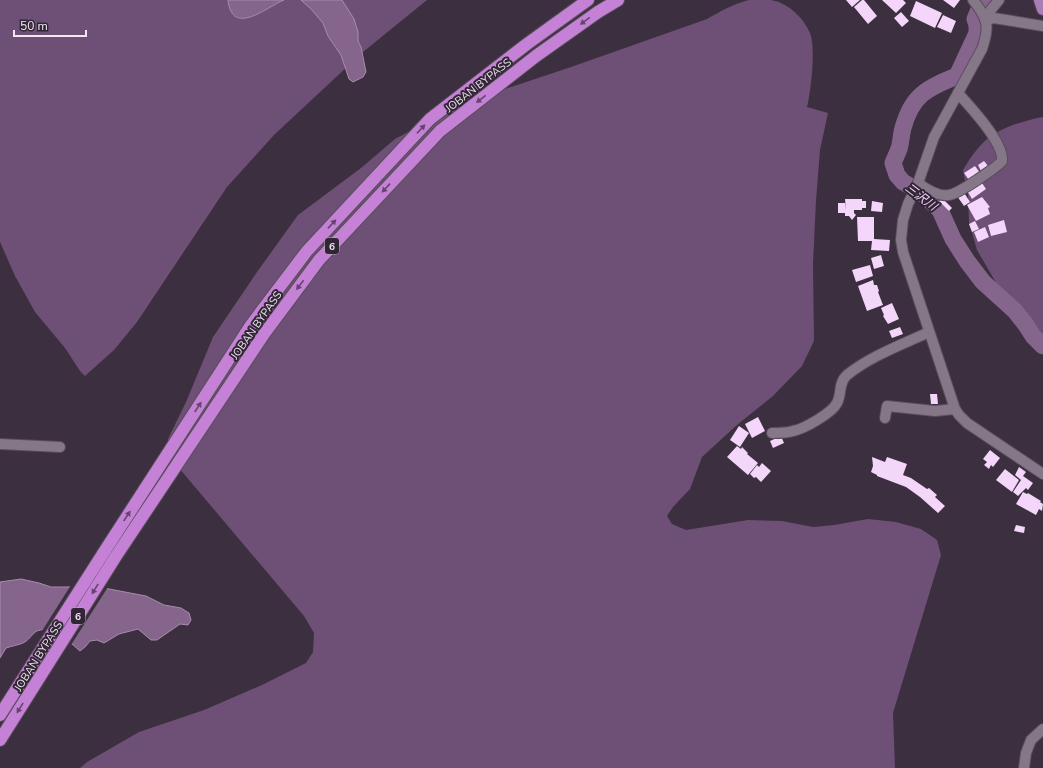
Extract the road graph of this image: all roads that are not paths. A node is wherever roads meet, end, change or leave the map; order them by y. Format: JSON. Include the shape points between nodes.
{"nodes":[{"id":1,"x":588,"y":0,"type":"edge"},
{"id":2,"x":618,"y":0,"type":"edge"},
{"id":3,"x":973,"y":0,"type":"edge"},
{"id":4,"x":999,"y":0,"type":"edge"},
{"id":5,"x":1040,"y":0,"type":"edge"},
{"id":6,"x":1043,"y":9,"type":"edge"},
{"id":7,"x":985,"y":19,"type":"junction"},
{"id":8,"x":1043,"y":26,"type":"edge"},
{"id":9,"x":958,"y":93,"type":"junction"},
{"id":10,"x":918,"y":183,"type":"junction"},
{"id":11,"x":929,"y":332,"type":"junction"},
{"id":12,"x":955,"y":409,"type":"junction"},
{"id":13,"x":885,"y":418,"type":"dead end"},
{"id":14,"x":772,"y":433,"type":"dead end"},
{"id":15,"x":0,"y":444,"type":"edge"},
{"id":16,"x":60,"y":447,"type":"dead end"},
{"id":17,"x":1043,"y":474,"type":"edge"},
{"id":18,"x":0,"y":715,"type":"edge"},
{"id":19,"x":1043,"y":729,"type":"edge"},
{"id":20,"x":0,"y":740,"type":"edge"},
{"id":21,"x":1024,"y":768,"type":"edge"}],
"edges":[{"from":18,"to":1,"type":"highway","name":"JOBAN BYPASS","number":"6","one_way":true,"via":[[251,325],[307,251],[430,120]]},
{"from":2,"to":20,"type":"highway","name":"JOBAN BYPASS","number":"6","one_way":true,"via":[[536,56],[440,131],[319,260],[264,334],[116,556]]},
{"from":3,"to":7,"type":"street"},
{"from":4,"to":7,"type":"street"},
{"from":5,"to":6,"type":"main road"},
{"from":7,"to":8,"type":"street","via":[[994,18]]},
{"from":7,"to":9,"type":"street","via":[[986,37],[982,49]]},
{"from":9,"to":10,"type":"street","via":[[934,137]]},
{"from":9,"to":10,"type":"street","via":[[990,131],[1002,155],[1002,161],[950,195],[934,192]]},
{"from":10,"to":11,"type":"street","via":[[903,220],[901,240],[904,259]]},
{"from":11,"to":12,"type":"street"},
{"from":11,"to":14,"type":"street","via":[[884,352],[850,373],[841,383],[836,405],[829,412],[805,427]]},
{"from":12,"to":13,"type":"street","via":[[934,411],[887,406]]},
{"from":12,"to":17,"type":"street","via":[[967,423]]},
{"from":15,"to":16,"type":"street"},
{"from":19,"to":21,"type":"street","via":[[1032,740],[1026,753]]}]}
